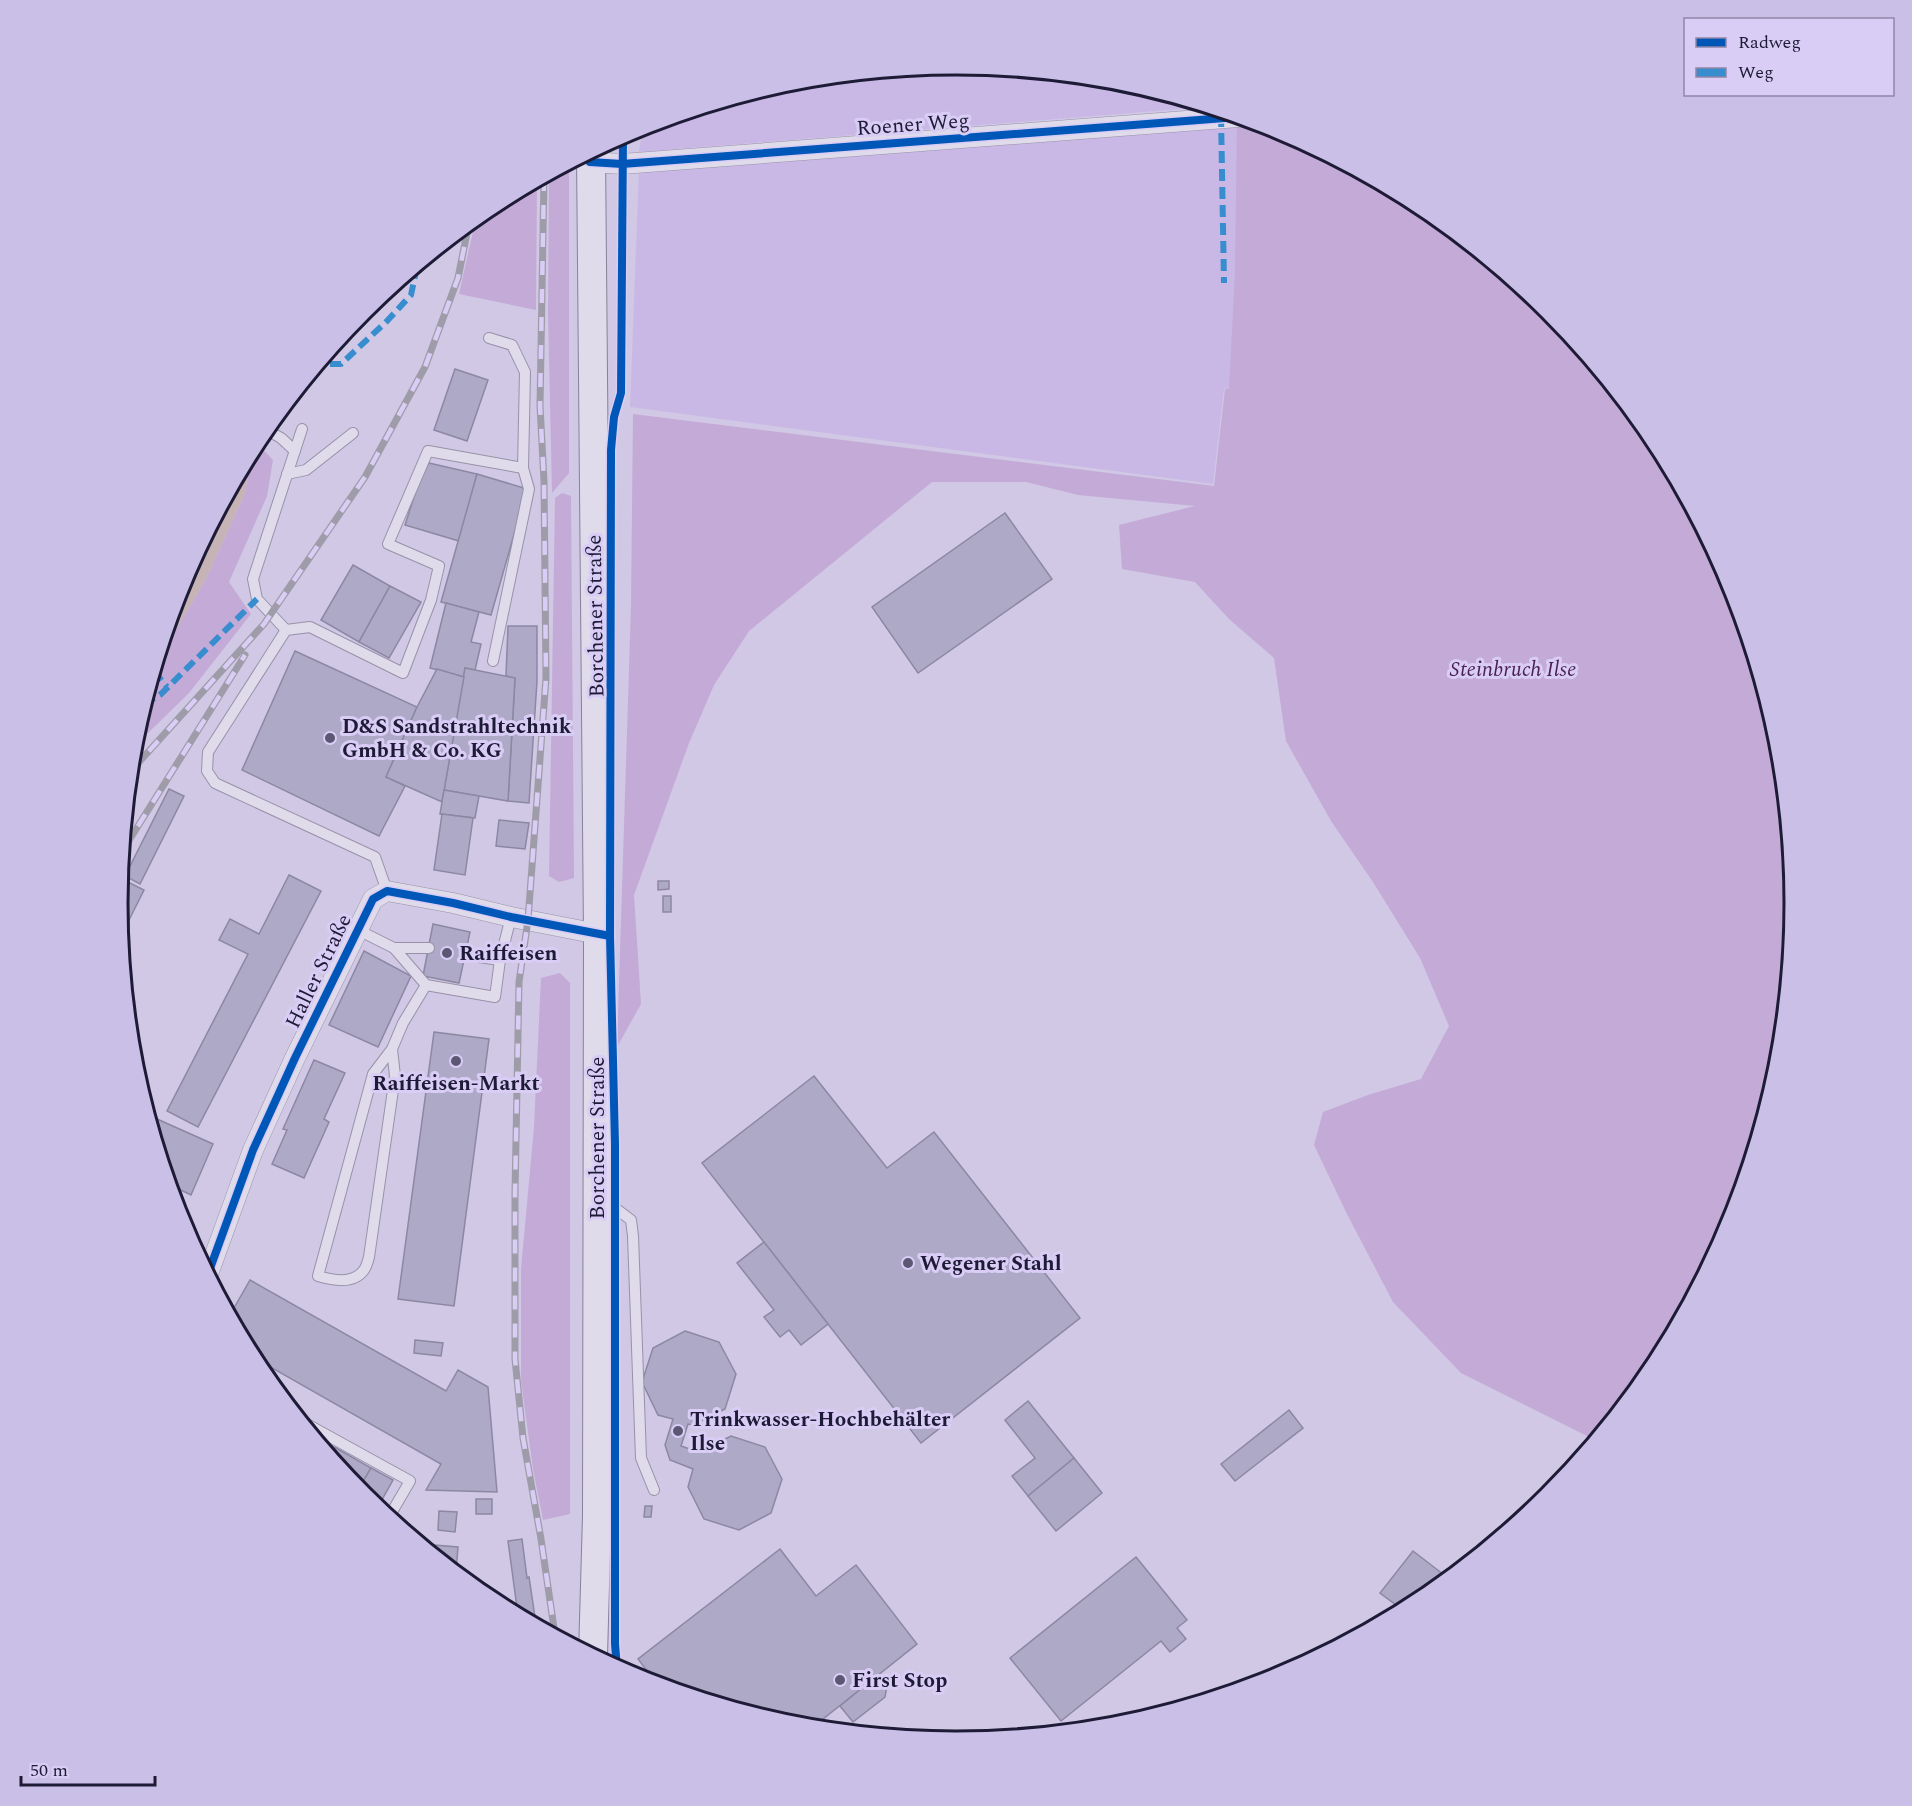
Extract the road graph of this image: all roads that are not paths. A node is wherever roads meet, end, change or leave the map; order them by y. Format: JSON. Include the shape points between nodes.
{"nodes":[{"id":1,"x":1220,"y":118,"type":"edge"},
{"id":2,"x":594,"y":158,"type":"edge"},
{"id":3,"x":590,"y":160,"type":"edge"},
{"id":4,"x":489,"y":338,"type":"dead end"},
{"id":5,"x":302,"y":429,"type":"dead end"},
{"id":6,"x":353,"y":433,"type":"dead end"},
{"id":7,"x":274,"y":434,"type":"edge"},
{"id":8,"x":295,"y":451,"type":"junction"},
{"id":9,"x":523,"y":468,"type":"junction"},
{"id":10,"x":287,"y":474,"type":"junction"},
{"id":11,"x":286,"y":630,"type":"junction"},
{"id":12,"x":493,"y":661,"type":"dead end"},
{"id":13,"x":387,"y":891,"type":"junction"},
{"id":14,"x":511,"y":917,"type":"junction"},
{"id":15,"x":358,"y":930,"type":"junction"},
{"id":16,"x":598,"y":934,"type":"junction"},
{"id":17,"x":394,"y":948,"type":"junction"},
{"id":18,"x":429,"y":948,"type":"dead end"},
{"id":19,"x":465,"y":956,"type":"dead end"},
{"id":20,"x":500,"y":960,"type":"junction"},
{"id":21,"x":426,"y":985,"type":"junction"},
{"id":22,"x":392,"y":1049,"type":"junction"},
{"id":23,"x":597,"y":1208,"type":"junction"},
{"id":24,"x":211,"y":1265,"type":"edge"},
{"id":25,"x":318,"y":1430,"type":"edge"},
{"id":26,"x":654,"y":1490,"type":"dead end"},
{"id":27,"x":393,"y":1510,"type":"edge"},
{"id":28,"x":593,"y":1647,"type":"edge"}],
"edges":[{"from":1,"to":2,"type":"street","name":"Roener Weg","via":[[622,164]]},
{"from":3,"to":16,"type":"main road","name":"Borchener Straße"},
{"from":4,"to":9,"type":"lane","via":[[512,345],[525,372]]},
{"from":5,"to":8,"type":"lane"},
{"from":6,"to":10,"type":"lane","via":[[306,470]]},
{"from":7,"to":8,"type":"lane"},
{"from":8,"to":10,"type":"lane"},
{"from":9,"to":11,"type":"lane","via":[[428,451],[388,544],[439,566],[431,600],[403,673],[310,627]]},
{"from":9,"to":12,"type":"lane","via":[[529,489]]},
{"from":10,"to":11,"type":"lane","via":[[253,579],[257,599]]},
{"from":11,"to":13,"type":"lane","via":[[208,752],[207,771],[214,783],[375,857]]},
{"from":13,"to":14,"type":"street"},
{"from":13,"to":15,"type":"street","name":"Haller Straße","via":[[373,899]]},
{"from":14,"to":16,"type":"street"},
{"from":14,"to":20,"type":"lane"},
{"from":15,"to":17,"type":"lane"},
{"from":15,"to":24,"type":"street","name":"Haller Straße","via":[[254,1150]]},
{"from":16,"to":23,"type":"main road","name":"Borchener Straße"},
{"from":17,"to":18,"type":"lane"},
{"from":17,"to":21,"type":"lane"},
{"from":19,"to":20,"type":"lane"},
{"from":20,"to":21,"type":"lane","via":[[495,997]]},
{"from":21,"to":22,"type":"lane"},
{"from":22,"to":22,"type":"lane","via":[[395,1076],[369,1257],[363,1271],[352,1279],[332,1281],[318,1276],[373,1074]]},
{"from":23,"to":26,"type":"lane","via":[[615,1208],[631,1220],[641,1458]]},
{"from":23,"to":28,"type":"main road","name":"Borchener Straße"},
{"from":25,"to":27,"type":"lane","via":[[410,1481]]}]}
